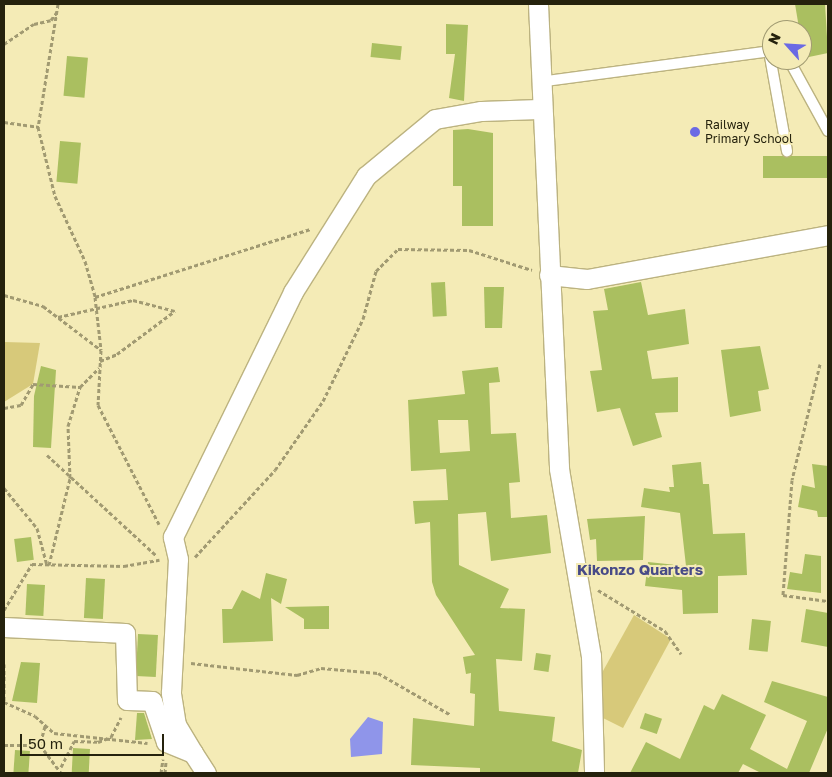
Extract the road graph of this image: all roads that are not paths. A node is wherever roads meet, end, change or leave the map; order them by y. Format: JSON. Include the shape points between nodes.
{"nodes":[{"id":1,"x":538,"y":4,"type":"edge"},
{"id":2,"x":762,"y":52,"type":"edge"},
{"id":3,"x":773,"y":70,"type":"edge"},
{"id":4,"x":794,"y":70,"type":"edge"},
{"id":5,"x":539,"y":82,"type":"junction"},
{"id":6,"x":539,"y":109,"type":"junction"},
{"id":7,"x":828,"y":131,"type":"edge"},
{"id":8,"x":786,"y":151,"type":"dead end"},
{"id":9,"x":828,"y":235,"type":"edge"},
{"id":10,"x":550,"y":275,"type":"junction"},
{"id":11,"x":4,"y":627,"type":"edge"},
{"id":12,"x":193,"y":753,"type":"junction"},
{"id":13,"x":206,"y":773,"type":"edge"},
{"id":14,"x":594,"y":773,"type":"edge"}],
"edges":[{"from":1,"to":5,"type":"street"},
{"from":2,"to":5,"type":"lane"},
{"from":3,"to":8,"type":"lane"},
{"from":4,"to":7,"type":"lane"},
{"from":5,"to":6,"type":"street"},
{"from":6,"to":10,"type":"street"},
{"from":6,"to":12,"type":"street","via":[[481,111],[434,119],[366,176],[293,292],[173,537],[178,559],[173,661],[176,725]]},
{"from":9,"to":10,"type":"street","via":[[588,278]]},
{"from":10,"to":14,"type":"street","via":[[559,469],[592,656]]},
{"from":11,"to":12,"type":"street","via":[[125,634],[127,700],[152,701],[166,742]]},
{"from":12,"to":13,"type":"street"}]}
